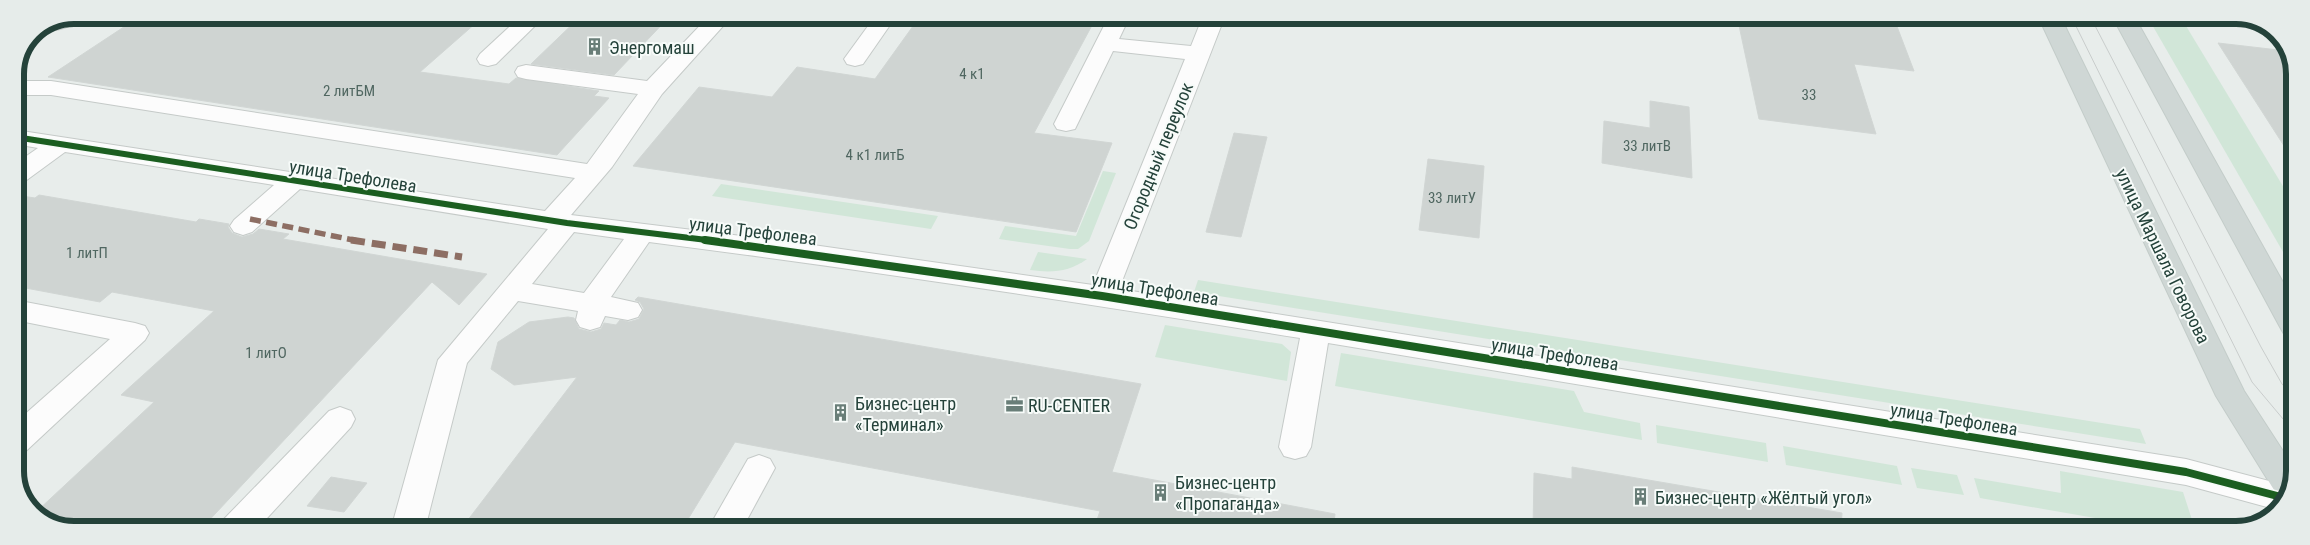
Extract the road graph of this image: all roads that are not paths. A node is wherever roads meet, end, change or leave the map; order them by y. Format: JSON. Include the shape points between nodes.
{"nodes":[{"id":1,"x":525,"y":24,"type":"edge"},
{"id":2,"x":714,"y":24,"type":"edge"},
{"id":3,"x":882,"y":24,"type":"edge"},
{"id":4,"x":1115,"y":24,"type":"edge"},
{"id":5,"x":1211,"y":24,"type":"edge"},
{"id":6,"x":2053,"y":24,"type":"edge"},
{"id":7,"x":2127,"y":24,"type":"edge"},
{"id":8,"x":1105,"y":44,"type":"junction"},
{"id":9,"x":1199,"y":54,"type":"junction"},
{"id":10,"x":488,"y":58,"type":"dead end"},
{"id":11,"x":854,"y":60,"type":"dead end"},
{"id":12,"x":526,"y":72,"type":"dead end"},
{"id":13,"x":24,"y":88,"type":"edge"},
{"id":14,"x":653,"y":89,"type":"junction"},
{"id":15,"x":1066,"y":124,"type":"dead end"},
{"id":16,"x":24,"y":138,"type":"edge"},
{"id":17,"x":60,"y":144,"type":"junction"},
{"id":18,"x":24,"y":170,"type":"edge"},
{"id":19,"x":594,"y":172,"type":"junction"},
{"id":20,"x":293,"y":182,"type":"junction"},
{"id":21,"x":559,"y":222,"type":"junction"},
{"id":22,"x":243,"y":226,"type":"dead end"},
{"id":23,"x":642,"y":233,"type":"junction"},
{"id":24,"x":511,"y":290,"type":"junction"},
{"id":25,"x":1102,"y":296,"type":"junction"},
{"id":26,"x":628,"y":310,"type":"dead end"},
{"id":27,"x":24,"y":312,"type":"edge"},
{"id":28,"x":2286,"y":312,"type":"edge"},
{"id":29,"x":592,"y":313,"type":"junction"},
{"id":30,"x":1316,"y":330,"type":"junction"},
{"id":31,"x":340,"y":419,"type":"dead end"},
{"id":32,"x":24,"y":434,"type":"edge"},
{"id":33,"x":1295,"y":447,"type":"dead end"},
{"id":34,"x":759,"y":468,"type":"dead end"},
{"id":35,"x":2285,"y":481,"type":"edge"},
{"id":36,"x":2280,"y":497,"type":"edge"},
{"id":37,"x":244,"y":521,"type":"edge"},
{"id":38,"x":410,"y":521,"type":"edge"},
{"id":39,"x":729,"y":521,"type":"edge"}],
"edges":[{"from":1,"to":10,"type":"street"},
{"from":2,"to":14,"type":"street"},
{"from":3,"to":11,"type":"street"},
{"from":4,"to":8,"type":"street"},
{"from":5,"to":9,"type":"street","name":"Огородный переулок"},
{"from":6,"to":35,"type":"main road","name":"улица Маршала Говорова","via":[[2231,396]]},
{"from":7,"to":28,"type":"main road"},
{"from":8,"to":9,"type":"street"},
{"from":8,"to":15,"type":"street"},
{"from":9,"to":25,"type":"street","name":"Огородный переулок"},
{"from":12,"to":14,"type":"street"},
{"from":13,"to":19,"type":"street","via":[[51,88]]},
{"from":14,"to":19,"type":"street"},
{"from":16,"to":17,"type":"street","name":"улица Трефолева"},
{"from":17,"to":18,"type":"street"},
{"from":17,"to":20,"type":"street","name":"улица Трефолева"},
{"from":19,"to":21,"type":"street"},
{"from":20,"to":21,"type":"street","name":"улица Трефолева"},
{"from":20,"to":22,"type":"street"},
{"from":21,"to":23,"type":"street","name":"улица Трефолева"},
{"from":21,"to":24,"type":"street"},
{"from":23,"to":25,"type":"street","name":"улица Трефолева"},
{"from":23,"to":29,"type":"street","via":[[599,291]]},
{"from":24,"to":29,"type":"street"},
{"from":24,"to":38,"type":"street","via":[[452,360]]},
{"from":25,"to":30,"type":"street","name":"улица Трефолева"},
{"from":26,"to":29,"type":"street"},
{"from":27,"to":32,"type":"street","via":[[135,333]]},
{"from":30,"to":33,"type":"street"},
{"from":30,"to":36,"type":"street","name":"улица Трефолева","via":[[2186,472]]},
{"from":31,"to":37,"type":"street"},
{"from":34,"to":39,"type":"street"}]}
